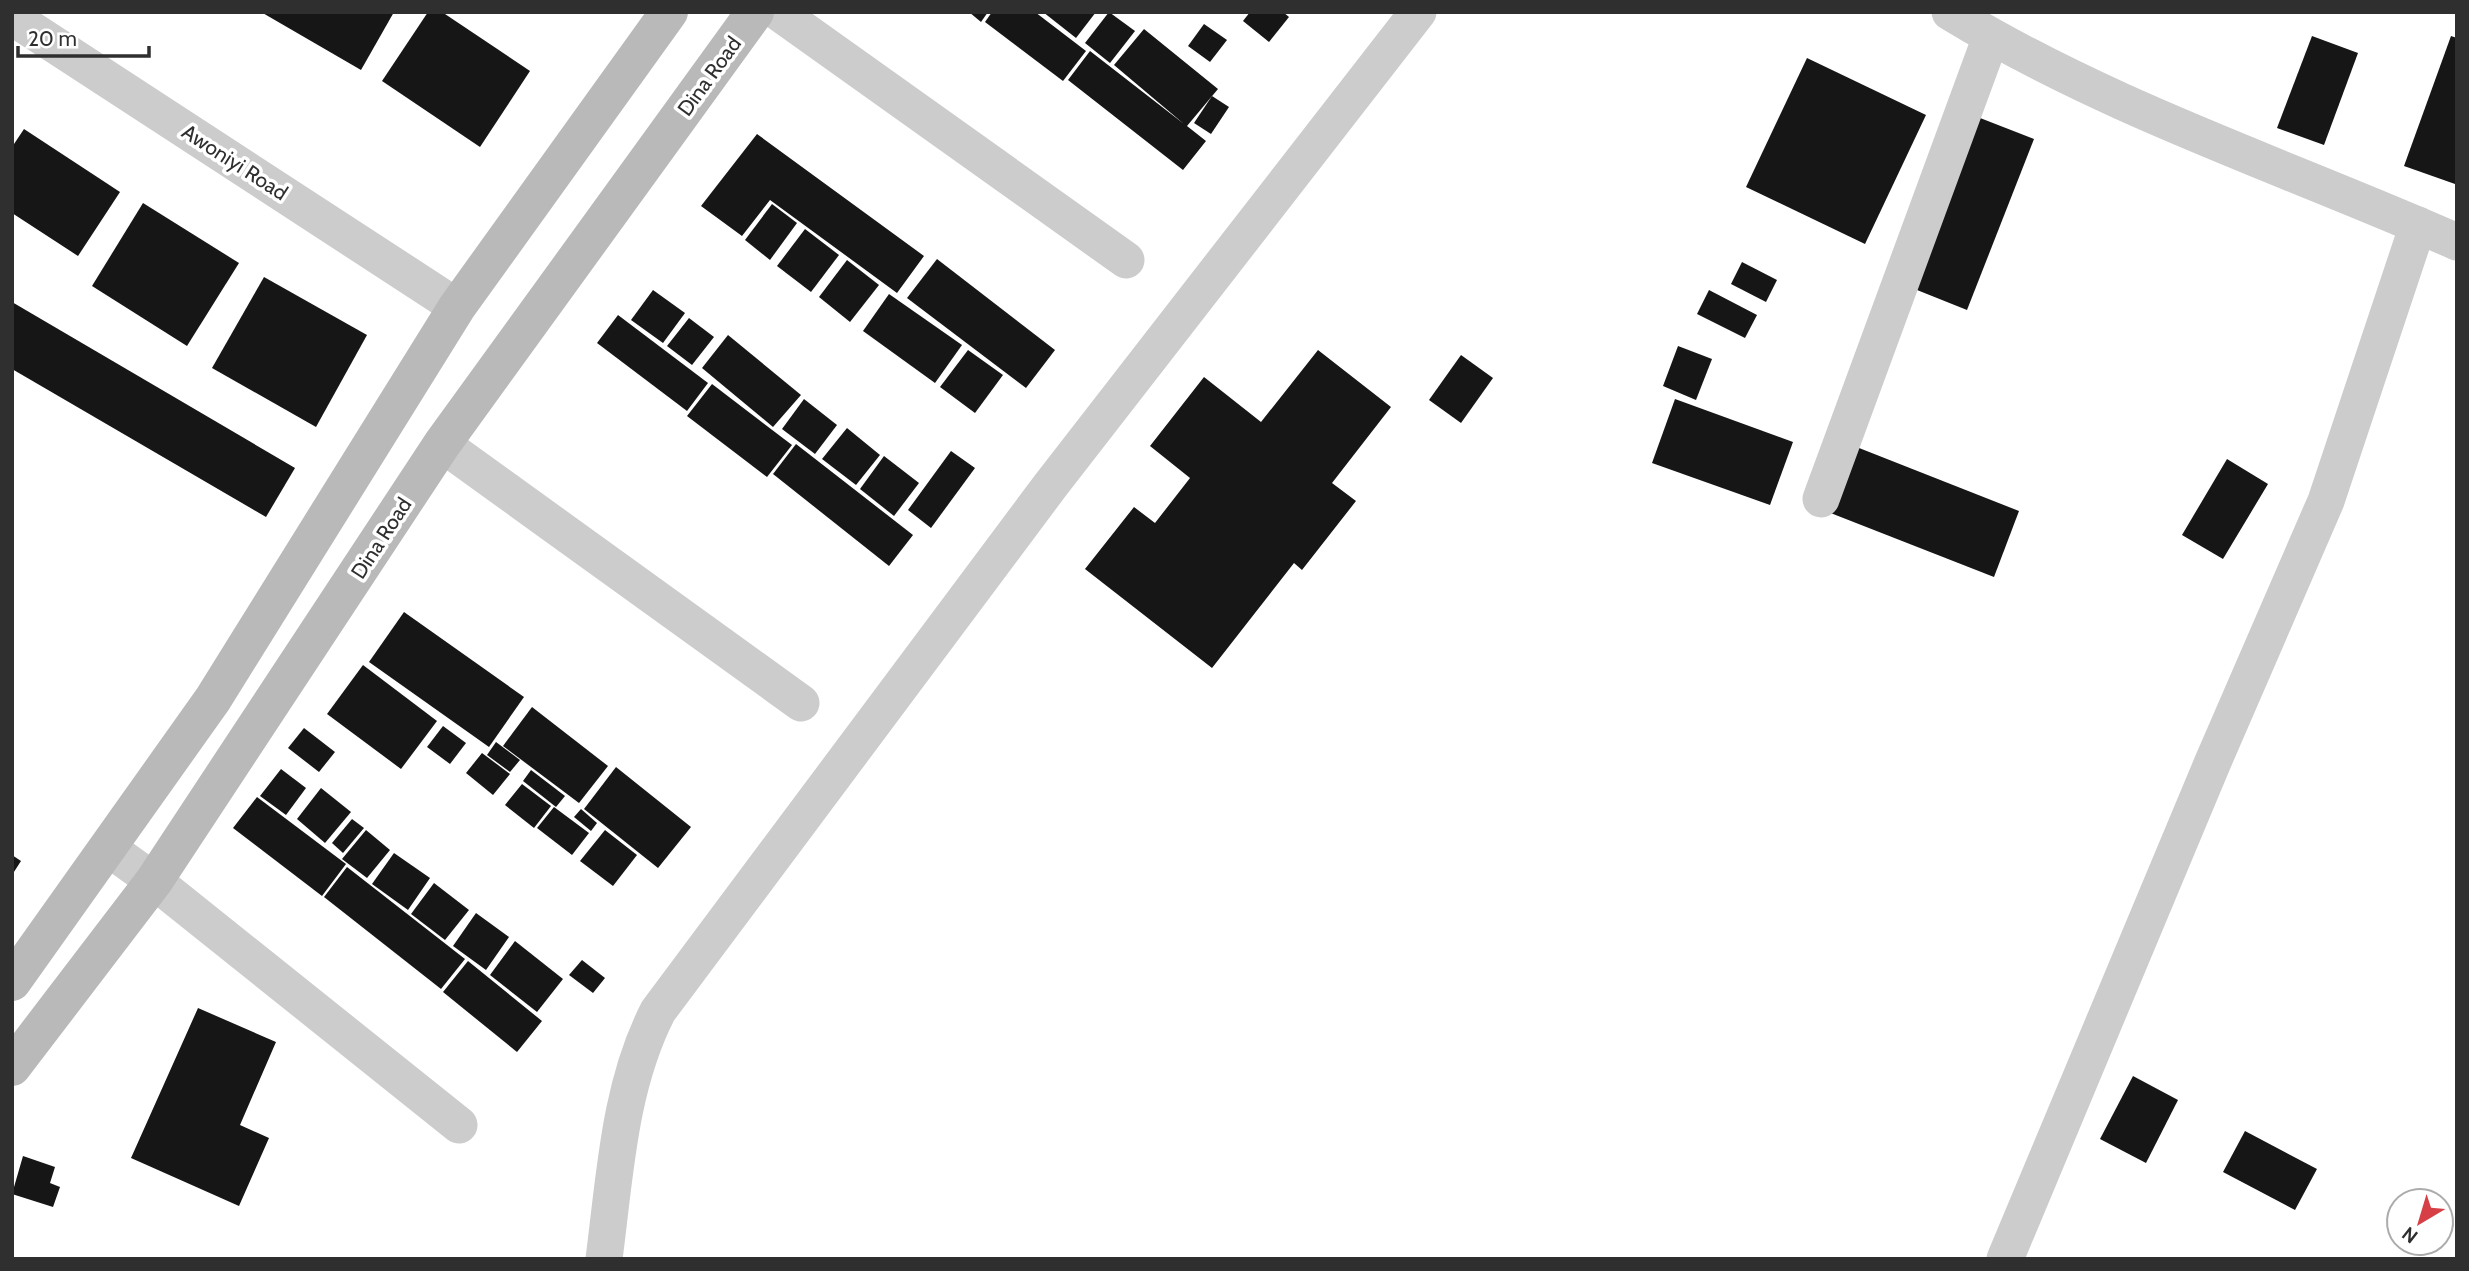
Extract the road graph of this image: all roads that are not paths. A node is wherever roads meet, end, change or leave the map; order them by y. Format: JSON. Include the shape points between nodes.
{"nodes":[{"id":1,"x":669,"y":12,"type":"edge"},
{"id":2,"x":755,"y":12,"type":"edge"},
{"id":3,"x":778,"y":12,"type":"edge"},
{"id":4,"x":1418,"y":12,"type":"edge"},
{"id":5,"x":1950,"y":12,"type":"edge"},
{"id":6,"x":12,"y":17,"type":"edge"},
{"id":7,"x":1992,"y":37,"type":"junction"},
{"id":8,"x":2418,"y":225,"type":"junction"},
{"id":9,"x":2457,"y":242,"type":"edge"},
{"id":10,"x":1126,"y":260,"type":"dead end"},
{"id":11,"x":457,"y":307,"type":"junction"},
{"id":12,"x":442,"y":444,"type":"junction"},
{"id":13,"x":1821,"y":499,"type":"dead end"},
{"id":14,"x":802,"y":704,"type":"dead end"},
{"id":15,"x":108,"y":848,"type":"junction"},
{"id":16,"x":154,"y":881,"type":"junction"},
{"id":17,"x":12,"y":982,"type":"edge"},
{"id":18,"x":12,"y":1067,"type":"edge"},
{"id":19,"x":459,"y":1125,"type":"dead end"},
{"id":20,"x":604,"y":1259,"type":"edge"},
{"id":21,"x":2005,"y":1259,"type":"edge"}],
"edges":[{"from":1,"to":11,"type":"street"},
{"from":2,"to":12,"type":"street","name":"Dina Road"},
{"from":3,"to":10,"type":"street"},
{"from":4,"to":20,"type":"street","via":[[1041,497],[658,1011],[631,1076]]},
{"from":5,"to":7,"type":"street"},
{"from":6,"to":11,"type":"street","name":"Awoniyi Road"},
{"from":7,"to":8,"type":"street","via":[[2131,106]]},
{"from":7,"to":13,"type":"street"},
{"from":8,"to":9,"type":"street"},
{"from":8,"to":21,"type":"street","via":[[2326,501]]},
{"from":11,"to":15,"type":"street","via":[[213,699]]},
{"from":12,"to":14,"type":"street"},
{"from":12,"to":16,"type":"street","name":"Dina Road"},
{"from":15,"to":16,"type":"street"},
{"from":15,"to":17,"type":"street"},
{"from":16,"to":18,"type":"street","name":"Dina Road"},
{"from":16,"to":19,"type":"street"}]}
